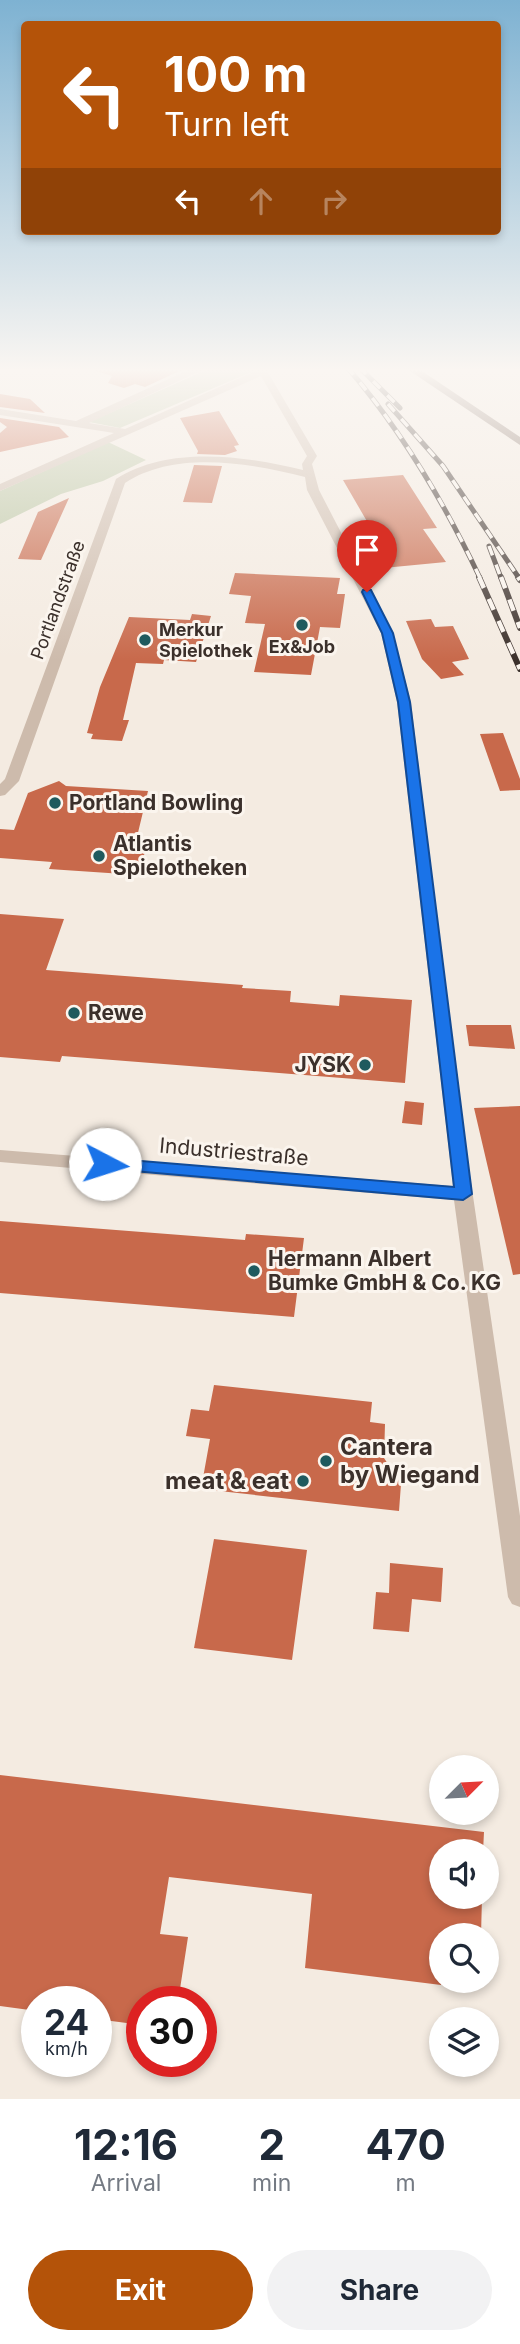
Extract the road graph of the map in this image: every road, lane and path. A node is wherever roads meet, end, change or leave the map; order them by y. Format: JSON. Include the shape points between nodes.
{"nodes":[{"id":1,"x":51,"y":465,"type":"edge"},
{"id":2,"x":153,"y":465,"type":"edge"},
{"id":3,"x":267,"y":465,"type":"edge"},
{"id":4,"x":307,"y":465,"type":"edge"},
{"id":5,"x":308,"y":475,"type":"junction"},
{"id":6,"x":0,"y":488,"type":"edge"},
{"id":7,"x":0,"y":792,"type":"edge"},
{"id":8,"x":0,"y":1156,"type":"edge"},
{"id":9,"x":463,"y":1194,"type":"junction"},
{"id":10,"x":520,"y":1597,"type":"edge"}],
"edges":[{"from":1,"to":6,"type":"street"},
{"from":2,"to":7,"type":"street","name":"Portlandstraße","via":[[130,472],[120,481],[17,769]]},
{"from":3,"to":5,"type":"street","name":"Portlandstraße"},
{"from":4,"to":5,"type":"street"},
{"from":5,"to":9,"type":"street","via":[[387,633],[404,702]]},
{"from":8,"to":9,"type":"street","name":"Industriestraße"},
{"from":9,"to":10,"type":"street"}]}
